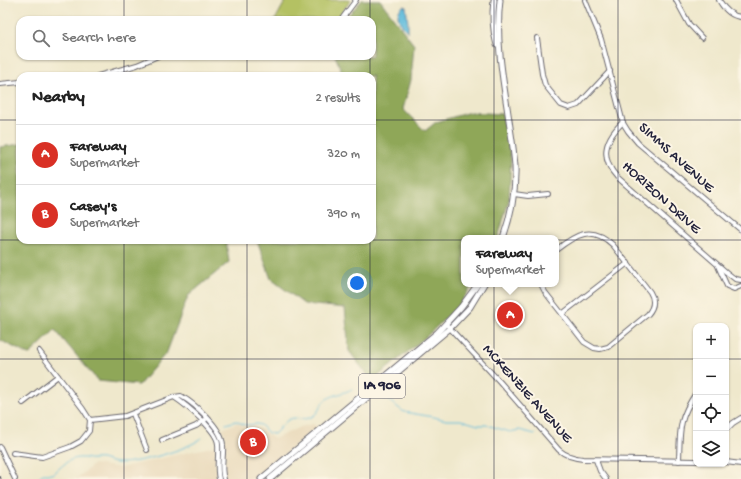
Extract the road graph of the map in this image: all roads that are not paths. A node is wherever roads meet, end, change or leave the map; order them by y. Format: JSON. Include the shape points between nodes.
{"nodes":[{"id":1,"x":356,"y":0,"type":"edge"},
{"id":2,"x":494,"y":0,"type":"edge"},
{"id":3,"x":500,"y":0,"type":"edge"},
{"id":4,"x":585,"y":0,"type":"edge"},
{"id":5,"x":676,"y":0,"type":"edge"},
{"id":6,"x":719,"y":0,"type":"edge"},
{"id":7,"x":345,"y":16,"type":"edge"},
{"id":8,"x":741,"y":17,"type":"edge"},
{"id":9,"x":537,"y":38,"type":"dead end"},
{"id":10,"x":702,"y":38,"type":"dead end"},
{"id":11,"x":499,"y":52,"type":"junction"},
{"id":12,"x":149,"y":60,"type":"edge"},
{"id":13,"x":610,"y":71,"type":"junction"},
{"id":14,"x":113,"y":72,"type":"edge"},
{"id":15,"x":16,"y":82,"type":"edge"},
{"id":16,"x":0,"y":84,"type":"edge"},
{"id":17,"x":623,"y":122,"type":"junction"},
{"id":18,"x":514,"y":194,"type":"junction"},
{"id":19,"x":548,"y":194,"type":"dead end"},
{"id":20,"x":741,"y":230,"type":"edge"},
{"id":21,"x":504,"y":235,"type":"edge"},
{"id":22,"x":559,"y":248,"type":"edge"},
{"id":23,"x":628,"y":263,"type":"junction"},
{"id":24,"x":717,"y":264,"type":"junction"},
{"id":25,"x":741,"y":280,"type":"edge"},
{"id":26,"x":741,"y":286,"type":"edge"},
{"id":27,"x":476,"y":287,"type":"edge"},
{"id":28,"x":482,"y":287,"type":"edge"},
{"id":29,"x":542,"y":287,"type":"edge"},
{"id":30,"x":562,"y":314,"type":"junction"},
{"id":31,"x":446,"y":324,"type":"junction"},
{"id":32,"x":450,"y":328,"type":"junction"},
{"id":33,"x":39,"y":350,"type":"dead end"},
{"id":34,"x":58,"y":376,"type":"junction"},
{"id":35,"x":695,"y":395,"type":"edge"},
{"id":36,"x":23,"y":403,"type":"dead end"},
{"id":37,"x":133,"y":414,"type":"junction"},
{"id":38,"x":741,"y":418,"type":"edge"},
{"id":39,"x":90,"y":420,"type":"junction"},
{"id":40,"x":205,"y":420,"type":"junction"},
{"id":41,"x":729,"y":427,"type":"edge"},
{"id":42,"x":162,"y":440,"type":"dead end"},
{"id":43,"x":0,"y":447,"type":"edge"},
{"id":44,"x":147,"y":450,"type":"dead end"},
{"id":45,"x":14,"y":453,"type":"dead end"},
{"id":46,"x":596,"y":460,"type":"junction"},
{"id":47,"x":679,"y":461,"type":"junction"},
{"id":48,"x":693,"y":461,"type":"edge"},
{"id":49,"x":729,"y":462,"type":"edge"},
{"id":50,"x":741,"y":464,"type":"edge"},
{"id":51,"x":15,"y":479,"type":"edge"},
{"id":52,"x":219,"y":479,"type":"edge"},
{"id":53,"x":224,"y":479,"type":"edge"},
{"id":54,"x":261,"y":479,"type":"edge"},
{"id":55,"x":270,"y":479,"type":"edge"},
{"id":56,"x":606,"y":479,"type":"edge"}],
"edges":[{"from":1,"to":7,"type":"street"},
{"from":2,"to":11,"type":"main road","via":[[493,27]]},
{"from":3,"to":11,"type":"main road"},
{"from":4,"to":13,"type":"street","name":"SIMMS AVENUE","via":[[602,39]]},
{"from":5,"to":10,"type":"street","via":[[689,24]]},
{"from":6,"to":8,"type":"street","via":[[727,12]]},
{"from":9,"to":13,"type":"street","via":[[543,81],[564,107],[574,107],[581,103]]},
{"from":11,"to":18,"type":"main road","via":[[514,160]]},
{"from":12,"to":14,"type":"street"},
{"from":13,"to":17,"type":"street","name":"SIMMS AVENUE"},
{"from":15,"to":16,"type":"street"},
{"from":17,"to":20,"type":"street","name":"SIMMS AVENUE","via":[[638,143]]},
{"from":17,"to":24,"type":"street","name":"HORIZON DRIVE","via":[[612,133],[606,148],[607,161],[612,172]]},
{"from":18,"to":19,"type":"street"},
{"from":18,"to":21,"type":"main road"},
{"from":22,"to":23,"type":"street","via":[[575,236],[594,234],[608,240]]},
{"from":23,"to":30,"type":"street"},
{"from":23,"to":30,"type":"street","via":[[650,292],[653,305],[648,314],[612,344],[600,349],[587,345]]},
{"from":24,"to":25,"type":"street","name":"HORIZON DRIVE","via":[[733,278]]},
{"from":24,"to":26,"type":"street","name":"HORIZON DRIVE","via":[[727,286],[734,289]]},
{"from":27,"to":31,"type":"main road","number":"IA 906"},
{"from":28,"to":32,"type":"main road","number":"IA 906","via":[[470,307]]},
{"from":29,"to":30,"type":"street"},
{"from":31,"to":32,"type":"street","name":"MCKENZIE AVENUE"},
{"from":31,"to":54,"type":"main road","number":"IA 906"},
{"from":32,"to":46,"type":"street","name":"MCKENZIE AVENUE","via":[[559,450],[575,458]]},
{"from":32,"to":55,"type":"main road","number":"IA 906"},
{"from":33,"to":34,"type":"street"},
{"from":34,"to":36,"type":"street"},
{"from":34,"to":39,"type":"street"},
{"from":35,"to":47,"type":"street","via":[[682,420]]},
{"from":37,"to":39,"type":"street"},
{"from":37,"to":40,"type":"street","via":[[174,397]]},
{"from":37,"to":44,"type":"street"},
{"from":38,"to":41,"type":"street"},
{"from":39,"to":45,"type":"street","via":[[88,431],[81,441],[70,447],[42,457]]},
{"from":40,"to":42,"type":"street"},
{"from":40,"to":52,"type":"street","via":[[218,442]]},
{"from":40,"to":53,"type":"street","via":[[219,432],[222,440]]},
{"from":43,"to":51,"type":"street"},
{"from":46,"to":47,"type":"street","name":"MCKENZIE AVENUE"},
{"from":46,"to":56,"type":"street"},
{"from":47,"to":48,"type":"street","name":"MCKENZIE AVENUE"},
{"from":49,"to":50,"type":"street"}]}
